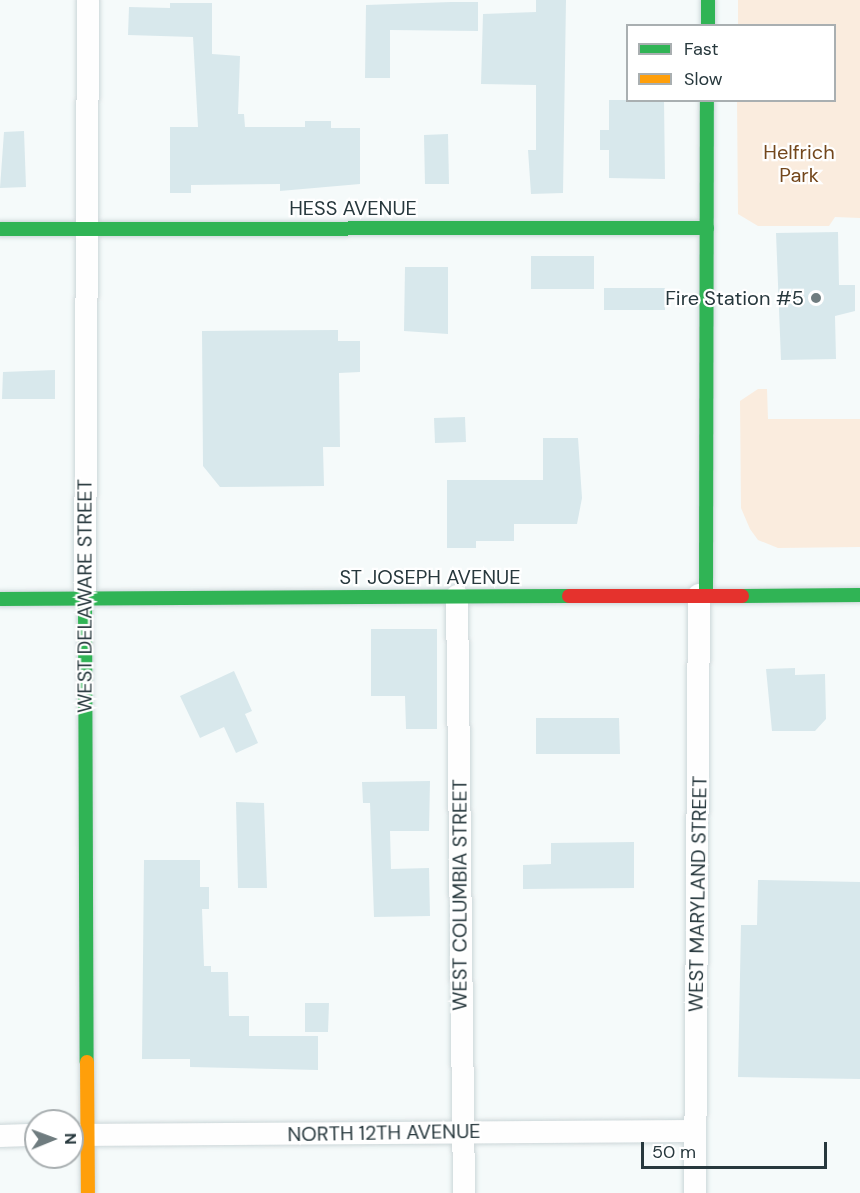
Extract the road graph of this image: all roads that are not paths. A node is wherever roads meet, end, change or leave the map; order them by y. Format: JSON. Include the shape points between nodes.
{"nodes":[{"id":1,"x":88,"y":0,"type":"edge"},
{"id":2,"x":708,"y":0,"type":"edge"},
{"id":3,"x":708,"y":24,"type":"edge"},
{"id":4,"x":707,"y":102,"type":"edge"},
{"id":5,"x":707,"y":228,"type":"junction"},
{"id":6,"x":0,"y":229,"type":"edge"},
{"id":7,"x":86,"y":229,"type":"junction"},
{"id":8,"x":702,"y":595,"type":"junction"},
{"id":9,"x":860,"y":595,"type":"edge"},
{"id":10,"x":457,"y":596,"type":"junction"},
{"id":11,"x":0,"y":599,"type":"edge"},
{"id":12,"x":85,"y":599,"type":"junction"},
{"id":13,"x":80,"y":1109,"type":"edge"},
{"id":14,"x":695,"y":1131,"type":"junction"},
{"id":15,"x":463,"y":1132,"type":"junction"},
{"id":16,"x":24,"y":1135,"type":"edge"},
{"id":17,"x":84,"y":1135,"type":"edge"},
{"id":18,"x":0,"y":1136,"type":"edge"},
{"id":19,"x":84,"y":1164,"type":"edge"},
{"id":20,"x":88,"y":1193,"type":"edge"},
{"id":21,"x":464,"y":1193,"type":"edge"},
{"id":22,"x":695,"y":1193,"type":"edge"}],
"edges":[{"from":1,"to":7,"type":"street","name":"WEST DELAWARE STREET"},
{"from":2,"to":3,"type":"main road"},
{"from":4,"to":5,"type":"main road","name":"WEST MARYLAND STREET"},
{"from":5,"to":7,"type":"main road","name":"HESS AVENUE"},
{"from":5,"to":8,"type":"main road","name":"WEST MARYLAND STREET"},
{"from":6,"to":7,"type":"main road","name":"HESS AVENUE"},
{"from":7,"to":12,"type":"street","name":"WEST DELAWARE STREET"},
{"from":8,"to":9,"type":"main road","name":"ST JOSEPH AVENUE"},
{"from":8,"to":10,"type":"main road","name":"ST JOSEPH AVENUE"},
{"from":8,"to":14,"type":"street","name":"WEST MARYLAND STREET"},
{"from":10,"to":12,"type":"main road","name":"ST JOSEPH AVENUE"},
{"from":10,"to":15,"type":"street","name":"WEST COLUMBIA STREET"},
{"from":11,"to":12,"type":"main road","name":"ST JOSEPH AVENUE"},
{"from":12,"to":13,"type":"main road","name":"WEST DELAWARE STREET"},
{"from":14,"to":15,"type":"street","name":"NORTH 12TH AVENUE"},
{"from":14,"to":22,"type":"street","name":"WEST MARYLAND STREET"},
{"from":15,"to":17,"type":"street","name":"NORTH 12TH AVENUE"},
{"from":15,"to":21,"type":"street","name":"WEST COLUMBIA STREET"},
{"from":16,"to":18,"type":"street"},
{"from":19,"to":20,"type":"main road","name":"WEST DELAWARE STREET"}]}
